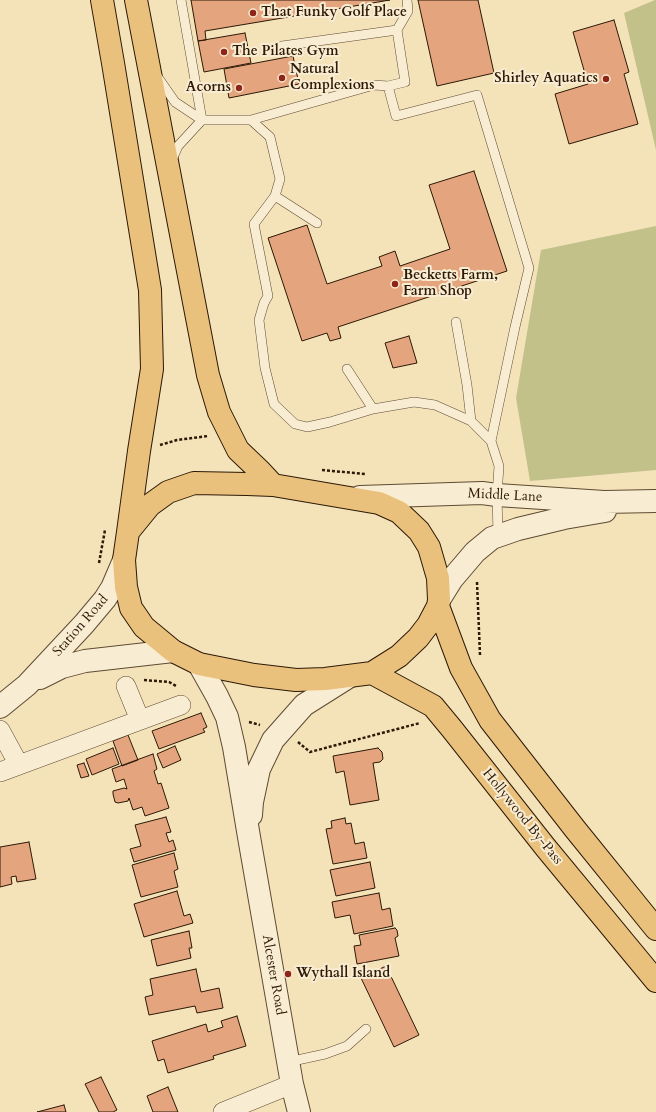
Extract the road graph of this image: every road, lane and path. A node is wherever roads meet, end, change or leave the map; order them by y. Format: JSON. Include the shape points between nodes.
{"nodes":[{"id":1,"x":102,"y":0,"type":"edge"},
{"id":2,"x":136,"y":0,"type":"edge"},
{"id":3,"x":181,"y":0,"type":"edge"},
{"id":4,"x":407,"y":0,"type":"edge"},
{"id":5,"x":397,"y":30,"type":"junction"},
{"id":6,"x":282,"y":46,"type":"dead end"},
{"id":7,"x":147,"y":61,"type":"junction"},
{"id":8,"x":388,"y":86,"type":"junction"},
{"id":9,"x":202,"y":120,"type":"junction"},
{"id":10,"x":251,"y":120,"type":"junction"},
{"id":11,"x":168,"y":167,"type":"junction"},
{"id":12,"x":275,"y":196,"type":"junction"},
{"id":13,"x":317,"y":223,"type":"dead end"},
{"id":14,"x":456,"y":322,"type":"dead end"},
{"id":15,"x":347,"y":369,"type":"dead end"},
{"id":16,"x":373,"y":409,"type":"junction"},
{"id":17,"x":471,"y":420,"type":"junction"},
{"id":18,"x":230,"y":434,"type":"junction"},
{"id":19,"x":491,"y":440,"type":"junction"},
{"id":20,"x":139,"y":451,"type":"junction"},
{"id":21,"x":318,"y":470,"type":"dead end"},
{"id":22,"x":365,"y":474,"type":"dead end"},
{"id":23,"x":273,"y":486,"type":"junction"},
{"id":24,"x":497,"y":495,"type":"junction"},
{"id":25,"x":353,"y":498,"type":"junction"},
{"id":26,"x":656,"y":502,"type":"edge"},
{"id":27,"x":128,"y":532,"type":"junction"},
{"id":28,"x":498,"y":536,"type":"junction"},
{"id":29,"x":475,"y":552,"type":"junction"},
{"id":30,"x":124,"y":560,"type":"junction"},
{"id":31,"x":439,"y":603,"type":"junction"},
{"id":32,"x":172,"y":651,"type":"junction"},
{"id":33,"x":480,"y":660,"type":"dead end"},
{"id":34,"x":199,"y":664,"type":"junction"},
{"id":35,"x":372,"y":672,"type":"junction"},
{"id":36,"x":350,"y":676,"type":"junction"},
{"id":37,"x":27,"y":685,"type":"junction"},
{"id":38,"x":126,"y":686,"type":"dead end"},
{"id":39,"x":181,"y":705,"type":"dead end"},
{"id":40,"x":0,"y":706,"type":"edge"},
{"id":41,"x":226,"y":717,"type":"junction"},
{"id":42,"x":442,"y":717,"type":"junction"},
{"id":43,"x":140,"y":720,"type":"junction"},
{"id":44,"x":0,"y":730,"type":"edge"},
{"id":45,"x":282,"y":730,"type":"junction"},
{"id":46,"x":19,"y":765,"type":"junction"},
{"id":47,"x":0,"y":772,"type":"edge"},
{"id":48,"x":248,"y":838,"type":"junction"},
{"id":49,"x":656,"y":929,"type":"edge"},
{"id":50,"x":656,"y":980,"type":"edge"},
{"id":51,"x":366,"y":1029,"type":"dead end"},
{"id":52,"x":288,"y":1062,"type":"junction"},
{"id":53,"x":292,"y":1084,"type":"junction"},
{"id":54,"x":223,"y":1112,"type":"edge"},
{"id":55,"x":299,"y":1112,"type":"edge"}],
"edges":[{"from":1,"to":20,"type":"highway","via":[[150,290],[152,369]]},
{"from":2,"to":7,"type":"highway"},
{"from":3,"to":9,"type":"lane"},
{"from":4,"to":5,"type":"lane","via":[[408,11]]},
{"from":5,"to":6,"type":"lane"},
{"from":5,"to":8,"type":"lane","via":[[405,82]]},
{"from":7,"to":9,"type":"lane","via":[[175,102]]},
{"from":7,"to":11,"type":"highway"},
{"from":8,"to":10,"type":"lane","via":[[374,85]]},
{"from":8,"to":19,"type":"lane","via":[[396,116],[477,95],[529,268]]},
{"from":9,"to":10,"type":"lane"},
{"from":9,"to":11,"type":"lane","via":[[178,146]]},
{"from":10,"to":12,"type":"lane","via":[[270,137],[280,179]]},
{"from":11,"to":18,"type":"highway","via":[[208,375],[219,412]]},
{"from":12,"to":13,"type":"lane"},
{"from":12,"to":16,"type":"lane","via":[[254,224],[268,296],[259,320],[265,368],[274,404],[295,424],[307,427]]},
{"from":14,"to":17,"type":"lane"},
{"from":15,"to":16,"type":"lane"},
{"from":16,"to":17,"type":"lane","via":[[414,402],[435,405]]},
{"from":17,"to":19,"type":"lane"},
{"from":18,"to":20,"type":"path","via":[[177,440]]},
{"from":18,"to":23,"type":"highway","via":[[238,450]]},
{"from":19,"to":24,"type":"lane","via":[[499,466]]},
{"from":20,"to":27,"type":"highway"},
{"from":21,"to":22,"type":"path"},
{"from":23,"to":25,"type":"highway"},
{"from":23,"to":27,"type":"highway","via":[[194,483],[168,492],[150,505]]},
{"from":24,"to":25,"type":"street","name":"Middle Lane","via":[[482,493]]},
{"from":24,"to":26,"type":"street","name":"Middle Lane","via":[[604,502]]},
{"from":24,"to":28,"type":"lane"},
{"from":25,"to":31,"type":"highway","via":[[379,503],[398,512],[419,531],[430,547],[438,578]]},
{"from":26,"to":28,"type":"street","name":"Middle Lane","via":[[564,518]]},
{"from":27,"to":30,"type":"highway"},
{"from":28,"to":29,"type":"street","name":"Middle Lane"},
{"from":29,"to":31,"type":"street","name":"Middle Lane","via":[[452,579]]},
{"from":29,"to":33,"type":"path"},
{"from":30,"to":32,"type":"highway","via":[[131,608],[144,627]]},
{"from":30,"to":37,"type":"street","name":"Station Road","via":[[105,599]]},
{"from":31,"to":35,"type":"highway","via":[[418,638],[399,656]]},
{"from":31,"to":49,"type":"highway","via":[[461,668],[490,720]]},
{"from":32,"to":34,"type":"highway"},
{"from":32,"to":37,"type":"street","name":"Station Road","via":[[84,661],[62,667]]},
{"from":34,"to":36,"type":"highway","via":[[296,680]]},
{"from":34,"to":41,"type":"street","name":"Alcester Road"},
{"from":35,"to":36,"type":"highway"},
{"from":35,"to":42,"type":"highway","name":"Hollywood By-Pass","via":[[433,706]]},
{"from":36,"to":45,"type":"street","name":"Alcester Road","via":[[304,705]]},
{"from":37,"to":40,"type":"street","name":"Station Road"},
{"from":38,"to":43,"type":"street"},
{"from":39,"to":43,"type":"street"},
{"from":41,"to":45,"type":"path"},
{"from":41,"to":48,"type":"street","name":"Alcester Road","via":[[234,747]]},
{"from":42,"to":45,"type":"path","via":[[310,752]]},
{"from":42,"to":50,"type":"highway","name":"Hollywood By-Pass"},
{"from":43,"to":46,"type":"street"},
{"from":44,"to":46,"type":"street"},
{"from":45,"to":48,"type":"street","name":"Alcester Road","via":[[273,740],[259,769]]},
{"from":46,"to":47,"type":"street"},
{"from":48,"to":52,"type":"street","name":"Alcester Road"},
{"from":51,"to":52,"type":"lane","via":[[347,1046]]},
{"from":52,"to":53,"type":"street","name":"Alcester Road"},
{"from":53,"to":54,"type":"street"},
{"from":53,"to":55,"type":"street","name":"Alcester Road"}]}
